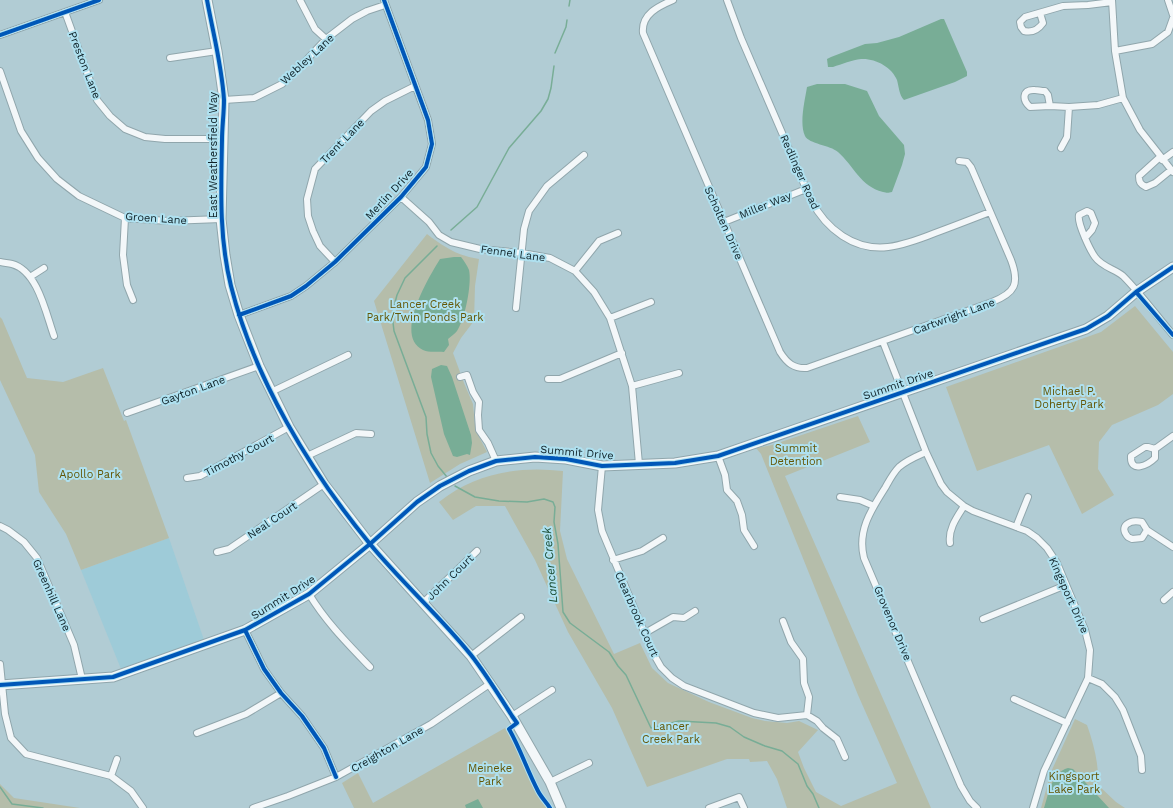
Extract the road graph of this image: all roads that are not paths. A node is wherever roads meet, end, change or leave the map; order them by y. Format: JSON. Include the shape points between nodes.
{"nodes":[{"id":1,"x":99,"y":0,"type":"edge"},
{"id":2,"x":207,"y":0,"type":"edge"},
{"id":3,"x":300,"y":0,"type":"edge"},
{"id":4,"x":674,"y":0,"type":"edge"},
{"id":5,"x":726,"y":0,"type":"edge"},
{"id":6,"x":1168,"y":0,"type":"edge"},
{"id":7,"x":1112,"y":1,"type":"edge"},
{"id":8,"x":384,"y":2,"type":"edge"},
{"id":9,"x":65,"y":12,"type":"junction"},
{"id":10,"x":1040,"y":13,"type":"dead end"},
{"id":11,"x":1173,"y":15,"type":"edge"},
{"id":12,"x":1173,"y":18,"type":"edge"},
{"id":13,"x":0,"y":35,"type":"edge"},
{"id":14,"x":326,"y":40,"type":"junction"},
{"id":15,"x":1116,"y":51,"type":"junction"},
{"id":16,"x":217,"y":52,"type":"junction"},
{"id":17,"x":170,"y":58,"type":"dead end"},
{"id":18,"x":0,"y":71,"type":"edge"},
{"id":19,"x":415,"y":86,"type":"junction"},
{"id":20,"x":1123,"y":98,"type":"junction"},
{"id":21,"x":224,"y":100,"type":"junction"},
{"id":22,"x":1050,"y":106,"type":"dead end"},
{"id":23,"x":1069,"y":107,"type":"junction"},
{"id":24,"x":222,"y":139,"type":"junction"},
{"id":25,"x":1061,"y":148,"type":"dead end"},
{"id":26,"x":1173,"y":152,"type":"edge"},
{"id":27,"x":584,"y":155,"type":"dead end"},
{"id":28,"x":1161,"y":158,"type":"junction"},
{"id":29,"x":958,"y":161,"type":"dead end"},
{"id":30,"x":1172,"y":171,"type":"edge"},
{"id":31,"x":806,"y":189,"type":"junction"},
{"id":32,"x":402,"y":197,"type":"junction"},
{"id":33,"x":990,"y":212,"type":"junction"},
{"id":34,"x":125,"y":218,"type":"junction"},
{"id":35,"x":221,"y":219,"type":"junction"},
{"id":36,"x":724,"y":222,"type":"junction"},
{"id":37,"x":618,"y":233,"type":"dead end"},
{"id":38,"x":1085,"y":238,"type":"dead end"},
{"id":39,"x":522,"y":253,"type":"junction"},
{"id":40,"x":0,"y":262,"type":"edge"},
{"id":41,"x":335,"y":262,"type":"junction"},
{"id":42,"x":1173,"y":267,"type":"edge"},
{"id":43,"x":44,"y":268,"type":"dead end"},
{"id":44,"x":575,"y":271,"type":"junction"},
{"id":45,"x":30,"y":277,"type":"junction"},
{"id":46,"x":1136,"y":292,"type":"junction"},
{"id":47,"x":133,"y":300,"type":"dead end"},
{"id":48,"x":651,"y":302,"type":"dead end"},
{"id":49,"x":516,"y":308,"type":"dead end"},
{"id":50,"x":239,"y":315,"type":"junction"},
{"id":51,"x":610,"y":318,"type":"junction"},
{"id":52,"x":1173,"y":335,"type":"edge"},
{"id":53,"x":54,"y":336,"type":"dead end"},
{"id":54,"x":883,"y":342,"type":"junction"},
{"id":55,"x":622,"y":353,"type":"junction"},
{"id":56,"x":348,"y":356,"type":"dead end"},
{"id":57,"x":259,"y":366,"type":"junction"},
{"id":58,"x":679,"y":373,"type":"dead end"},
{"id":59,"x":460,"y":377,"type":"dead end"},
{"id":60,"x":548,"y":379,"type":"dead end"},
{"id":61,"x":632,"y":386,"type":"junction"},
{"id":62,"x":271,"y":392,"type":"junction"},
{"id":63,"x":903,"y":392,"type":"junction"},
{"id":64,"x":127,"y":414,"type":"dead end"},
{"id":65,"x":289,"y":428,"type":"junction"},
{"id":66,"x":371,"y":434,"type":"dead end"},
{"id":67,"x":1173,"y":436,"type":"edge"},
{"id":68,"x":1155,"y":449,"type":"dead end"},
{"id":69,"x":926,"y":452,"type":"junction"},
{"id":70,"x":307,"y":456,"type":"junction"},
{"id":71,"x":718,"y":456,"type":"junction"},
{"id":72,"x":496,"y":461,"type":"junction"},
{"id":73,"x":639,"y":464,"type":"junction"},
{"id":74,"x":602,"y":466,"type":"junction"},
{"id":75,"x":187,"y":478,"type":"dead end"},
{"id":76,"x":324,"y":484,"type":"junction"},
{"id":77,"x":840,"y":497,"type":"dead end"},
{"id":78,"x":1028,"y":497,"type":"dead end"},
{"id":79,"x":874,"y":506,"type":"junction"},
{"id":80,"x":964,"y":506,"type":"junction"},
{"id":81,"x":0,"y":526,"type":"edge"},
{"id":82,"x":1016,"y":527,"type":"junction"},
{"id":83,"x":1147,"y":530,"type":"dead end"},
{"id":84,"x":663,"y":538,"type":"dead end"},
{"id":85,"x":950,"y":543,"type":"dead end"},
{"id":86,"x":370,"y":544,"type":"junction"},
{"id":87,"x":754,"y":546,"type":"dead end"},
{"id":88,"x":1173,"y":547,"type":"edge"},
{"id":89,"x":477,"y":551,"type":"dead end"},
{"id":90,"x":217,"y":552,"type":"dead end"},
{"id":91,"x":613,"y":560,"type":"junction"},
{"id":92,"x":1066,"y":585,"type":"junction"},
{"id":93,"x":1173,"y":592,"type":"edge"},
{"id":94,"x":309,"y":594,"type":"junction"},
{"id":95,"x":1164,"y":600,"type":"dead end"},
{"id":96,"x":424,"y":602,"type":"junction"},
{"id":97,"x":695,"y":611,"type":"dead end"},
{"id":98,"x":521,"y":617,"type":"dead end"},
{"id":99,"x":983,"y":619,"type":"dead end"},
{"id":100,"x":782,"y":621,"type":"dead end"},
{"id":101,"x":245,"y":630,"type":"junction"},
{"id":102,"x":644,"y":633,"type":"junction"},
{"id":103,"x":471,"y":656,"type":"junction"},
{"id":104,"x":0,"y":664,"type":"edge"},
{"id":105,"x":370,"y":667,"type":"dead end"},
{"id":106,"x":1088,"y":678,"type":"junction"},
{"id":107,"x":82,"y":679,"type":"junction"},
{"id":108,"x":490,"y":683,"type":"junction"},
{"id":109,"x":2,"y":685,"type":"edge"},
{"id":110,"x":552,"y":690,"type":"dead end"},
{"id":111,"x":281,"y":693,"type":"junction"},
{"id":112,"x":1014,"y":699,"type":"dead end"},
{"id":113,"x":806,"y":715,"type":"junction"},
{"id":114,"x":512,"y":716,"type":"junction"},
{"id":115,"x":1067,"y":723,"type":"junction"},
{"id":116,"x":197,"y":733,"type":"dead end"},
{"id":117,"x":845,"y":757,"type":"dead end"},
{"id":118,"x":117,"y":759,"type":"dead end"},
{"id":119,"x":589,"y":763,"type":"dead end"},
{"id":120,"x":1142,"y":770,"type":"dead end"},
{"id":121,"x":111,"y":776,"type":"junction"},
{"id":122,"x":336,"y":777,"type":"junction"},
{"id":123,"x":550,"y":782,"type":"junction"},
{"id":124,"x":143,"y":808,"type":"edge"},
{"id":125,"x":253,"y":808,"type":"edge"},
{"id":126,"x":561,"y":808,"type":"edge"},
{"id":127,"x":709,"y":808,"type":"edge"},
{"id":128,"x":744,"y":808,"type":"edge"},
{"id":129,"x":976,"y":808,"type":"edge"},
{"id":130,"x":1033,"y":808,"type":"edge"}],
"edges":[{"from":1,"to":9,"type":"street"},
{"from":2,"to":16,"type":"street","name":"East Weathersfield Way"},
{"from":3,"to":14,"type":"street","via":[[315,29]]},
{"from":4,"to":36,"type":"street","name":"Scholten Drive","via":[[649,14],[643,22],[643,33]]},
{"from":5,"to":31,"type":"street","name":"Redlinger Road"},
{"from":6,"to":11,"type":"street"},
{"from":7,"to":10,"type":"street","via":[[1063,6]]},
{"from":7,"to":15,"type":"street"},
{"from":8,"to":14,"type":"street","name":"Webley Lane","via":[[352,19]]},
{"from":8,"to":19,"type":"street","name":"Merlin Drive"},
{"from":9,"to":13,"type":"street"},
{"from":9,"to":24,"type":"street","name":"Preston Lane","via":[[97,100],[125,129],[145,137]]},
{"from":12,"to":15,"type":"street","via":[[1168,32],[1152,44]]},
{"from":14,"to":21,"type":"street","name":"Webley Lane","via":[[282,84],[254,98]]},
{"from":15,"to":20,"type":"street"},
{"from":16,"to":17,"type":"street"},
{"from":16,"to":21,"type":"street","name":"East Weathersfield Way"},
{"from":18,"to":34,"type":"street","name":"Groen Lane","via":[[21,131],[38,158],[57,179],[79,196]]},
{"from":19,"to":32,"type":"street","name":"Merlin Drive","via":[[428,120],[432,144],[426,167]]},
{"from":19,"to":41,"type":"street","name":"Trent Lane","via":[[371,111],[315,169],[307,199],[308,216],[320,246]]},
{"from":20,"to":23,"type":"street","via":[[1098,105]]},
{"from":20,"to":28,"type":"street","via":[[1140,130]]},
{"from":21,"to":24,"type":"street","name":"East Weathersfield Way"},
{"from":22,"to":23,"type":"street"},
{"from":23,"to":25,"type":"street","via":[[1067,137]]},
{"from":24,"to":35,"type":"street","name":"East Weathersfield Way"},
{"from":26,"to":28,"type":"street"},
{"from":27,"to":39,"type":"street","via":[[547,186],[529,211]]},
{"from":28,"to":30,"type":"street"},
{"from":28,"to":30,"type":"street","via":[[1139,176],[1141,185],[1146,187],[1155,184]]},
{"from":29,"to":33,"type":"street","name":"Cartwright Lane","via":[[967,162],[971,167]]},
{"from":31,"to":33,"type":"street","name":"Redlinger Road","via":[[818,213],[828,225],[842,236],[870,246],[903,244]]},
{"from":31,"to":36,"type":"street","name":"Miller Way"},
{"from":32,"to":39,"type":"street","name":"Fennel Lane","via":[[439,235],[451,242],[480,249]]},
{"from":32,"to":41,"type":"street","name":"Merlin Drive"},
{"from":33,"to":54,"type":"street","name":"Cartwright Lane","via":[[1015,270],[1015,281],[1010,290],[1001,299]]},
{"from":34,"to":35,"type":"street","name":"Groen Lane","via":[[168,221]]},
{"from":34,"to":47,"type":"street","via":[[123,254],[127,285]]},
{"from":35,"to":50,"type":"street","name":"East Weathersfield Way","via":[[224,255]]},
{"from":36,"to":54,"type":"street","name":"Scholten Drive","via":[[780,352],[795,368],[807,368]]},
{"from":37,"to":44,"type":"street","via":[[599,242]]},
{"from":38,"to":46,"type":"street","via":[[1095,257],[1107,268],[1122,275]]},
{"from":39,"to":44,"type":"street","name":"Fennel Lane","via":[[550,258]]},
{"from":39,"to":49,"type":"street"},
{"from":40,"to":45,"type":"street","via":[[13,264]]},
{"from":41,"to":50,"type":"street","name":"Merlin Drive","via":[[291,296]]},
{"from":42,"to":46,"type":"street","name":"Summit Drive"},
{"from":43,"to":45,"type":"street"},
{"from":44,"to":51,"type":"street","name":"Fennel Lane","via":[[594,292]]},
{"from":45,"to":53,"type":"street","via":[[37,287]]},
{"from":46,"to":52,"type":"street"},
{"from":46,"to":63,"type":"street","name":"Summit Drive","via":[[1108,316],[1086,328]]},
{"from":48,"to":51,"type":"street"},
{"from":50,"to":57,"type":"street","name":"East Weathersfield Way"},
{"from":51,"to":55,"type":"street","name":"Fennel Lane"},
{"from":54,"to":63,"type":"street","name":"Kingsport Drive"},
{"from":55,"to":60,"type":"street","via":[[560,380]]},
{"from":55,"to":61,"type":"street","name":"Fennel Lane"},
{"from":56,"to":62,"type":"street"},
{"from":57,"to":62,"type":"street","name":"East Weathersfield Way"},
{"from":57,"to":64,"type":"street","name":"Gayton Lane"},
{"from":58,"to":61,"type":"street"},
{"from":59,"to":72,"type":"street","via":[[467,375],[472,392],[479,402],[479,430]]},
{"from":61,"to":73,"type":"street","name":"Fennel Lane"},
{"from":62,"to":65,"type":"street","name":"East Weathersfield Way"},
{"from":63,"to":69,"type":"street","name":"Kingsport Drive"},
{"from":63,"to":71,"type":"street","name":"Summit Drive"},
{"from":65,"to":70,"type":"street","name":"East Weathersfield Way"},
{"from":65,"to":75,"type":"street","name":"Timothy Court","via":[[200,476]]},
{"from":66,"to":70,"type":"street","via":[[356,433]]},
{"from":67,"to":68,"type":"street"},
{"from":69,"to":79,"type":"street","name":"Grovenor Drive","via":[[898,468]]},
{"from":69,"to":80,"type":"street","name":"Kingsport Drive","via":[[941,484]]},
{"from":70,"to":76,"type":"street","name":"East Weathersfield Way"},
{"from":71,"to":73,"type":"street","name":"Summit Drive","via":[[675,463]]},
{"from":71,"to":87,"type":"street","via":[[728,490],[737,501],[742,515],[744,530]]},
{"from":72,"to":74,"type":"street","name":"Summit Drive","via":[[534,457],[566,459]]},
{"from":72,"to":86,"type":"street","name":"Summit Drive","via":[[440,486],[417,502]]},
{"from":73,"to":74,"type":"street","name":"Summit Drive"},
{"from":74,"to":91,"type":"street","name":"Clearbrook Court","via":[[598,510],[602,531]]},
{"from":76,"to":86,"type":"street","name":"East Weathersfield Way"},
{"from":76,"to":90,"type":"street","name":"Neal Court","via":[[228,549]]},
{"from":77,"to":79,"type":"street","via":[[860,500]]},
{"from":78,"to":82,"type":"street"},
{"from":79,"to":129,"type":"street","name":"Grovenor Drive","via":[[863,532],[864,558],[961,786]]},
{"from":80,"to":82,"type":"street","name":"Kingsport Drive"},
{"from":80,"to":85,"type":"street","via":[[952,527]]},
{"from":81,"to":107,"type":"street","name":"Greenhill Lane","via":[[24,542],[37,558],[74,645]]},
{"from":82,"to":92,"type":"street","name":"Kingsport Drive","via":[[1037,538],[1047,548]]},
{"from":83,"to":88,"type":"street"},
{"from":84,"to":91,"type":"street","via":[[642,551]]},
{"from":86,"to":94,"type":"street","name":"Summit Drive"},
{"from":86,"to":96,"type":"street","name":"East Weathersfield Way"},
{"from":89,"to":96,"type":"street","name":"John Court"},
{"from":91,"to":102,"type":"street","name":"Clearbrook Court"},
{"from":92,"to":99,"type":"street"},
{"from":92,"to":106,"type":"street","name":"Kingsport Drive","via":[[1088,640]]},
{"from":93,"to":95,"type":"street"},
{"from":94,"to":101,"type":"street","name":"Summit Drive"},
{"from":94,"to":105,"type":"street","via":[[320,613]]},
{"from":96,"to":103,"type":"street","name":"East Weathersfield Way"},
{"from":97,"to":102,"type":"street","via":[[684,618],[673,617]]},
{"from":98,"to":103,"type":"street"},
{"from":100,"to":113,"type":"street","via":[[791,642],[803,659],[804,683],[808,697]]},
{"from":101,"to":107,"type":"street","name":"Summit Drive","via":[[113,677]]},
{"from":101,"to":111,"type":"street","via":[[264,669]]},
{"from":102,"to":113,"type":"street","name":"Clearbrook Court","via":[[661,667],[684,686],[754,713],[778,718]]},
{"from":103,"to":108,"type":"street","name":"East Weathersfield Way"},
{"from":104,"to":109,"type":"street"},
{"from":106,"to":115,"type":"street","name":"Kingsport Drive"},
{"from":106,"to":120,"type":"street","via":[[1102,684],[1123,710],[1141,756]]},
{"from":107,"to":109,"type":"street","name":"Summit Drive"},
{"from":108,"to":114,"type":"street","name":"East Weathersfield Way"},
{"from":108,"to":122,"type":"street","name":"Creighton Lane","via":[[431,724]]},
{"from":109,"to":121,"type":"street","via":[[11,738],[26,754]]},
{"from":110,"to":114,"type":"street"},
{"from":111,"to":116,"type":"street","via":[[246,714]]},
{"from":111,"to":122,"type":"street","via":[[302,716],[324,748]]},
{"from":112,"to":115,"type":"street"},
{"from":113,"to":117,"type":"street","via":[[837,739]]},
{"from":114,"to":123,"type":"street","name":"East Weathersfield Way"},
{"from":115,"to":130,"type":"street","name":"Kingsport Drive","via":[[1044,771]]},
{"from":118,"to":121,"type":"street"},
{"from":119,"to":123,"type":"street"},
{"from":121,"to":124,"type":"street","via":[[131,791]]},
{"from":122,"to":125,"type":"street","name":"Creighton Lane"},
{"from":123,"to":126,"type":"street","name":"East Weathersfield Way"},
{"from":127,"to":128,"type":"street","via":[[739,797]]}]}
